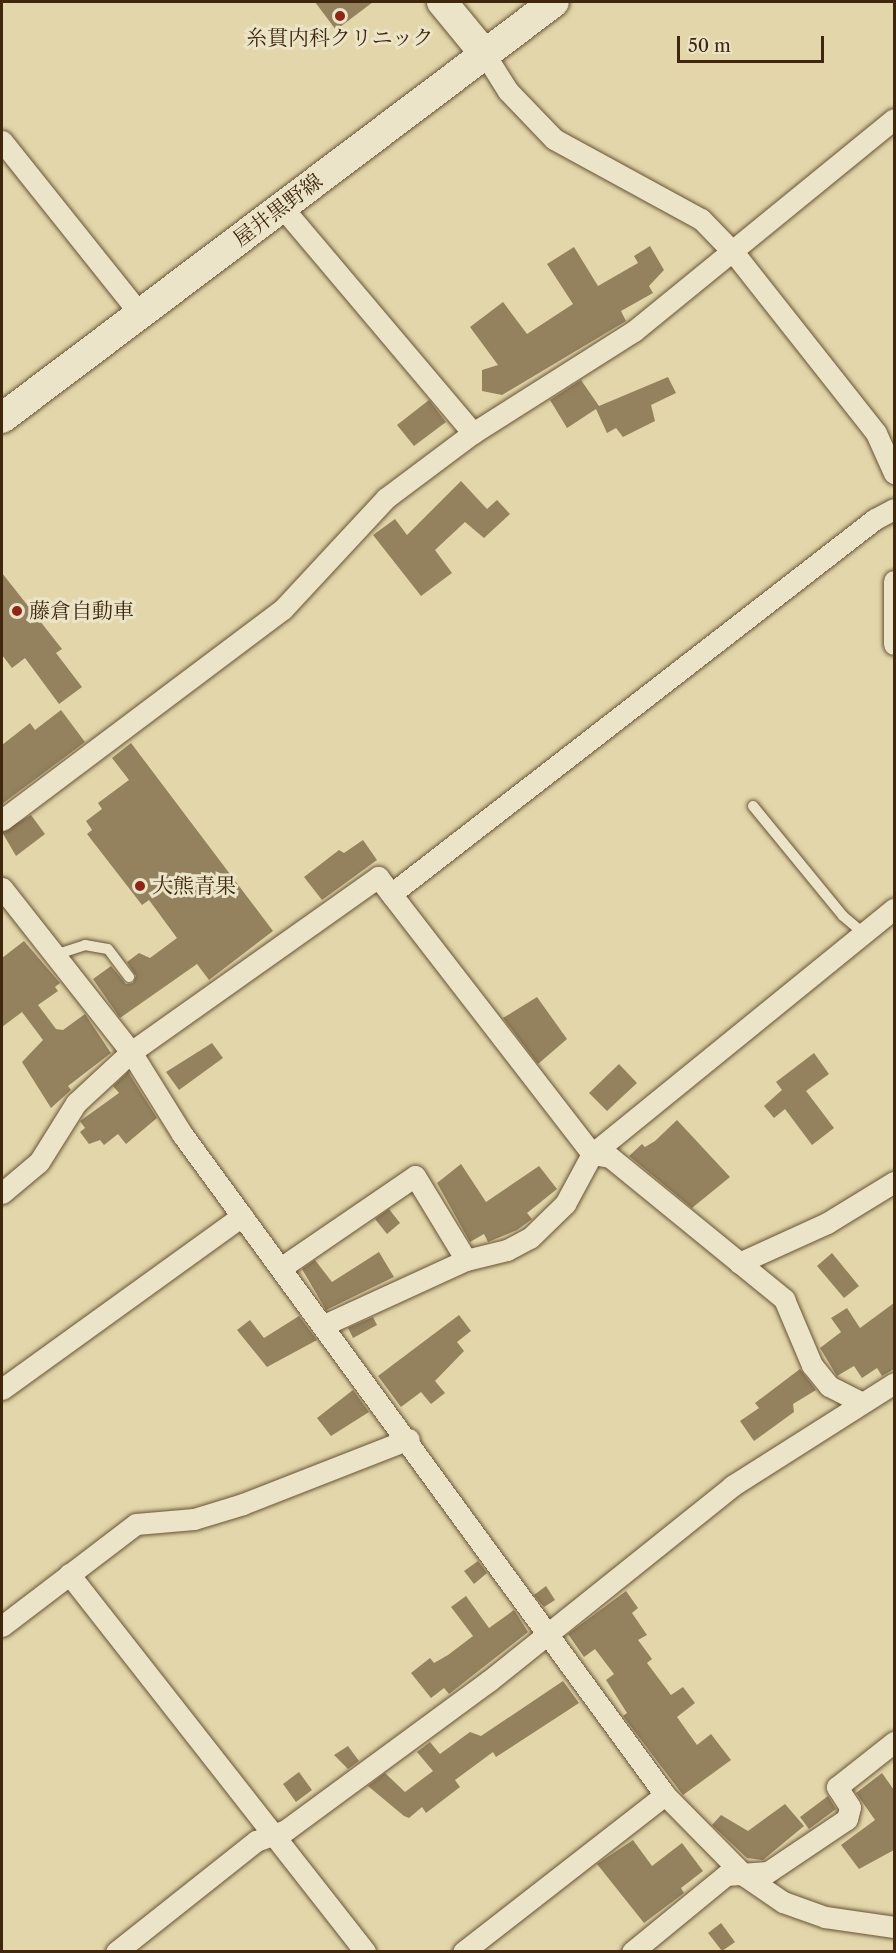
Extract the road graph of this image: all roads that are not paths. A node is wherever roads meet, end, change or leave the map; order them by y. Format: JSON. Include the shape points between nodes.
{"nodes":[{"id":1,"x":442,"y":2,"type":"edge"},
{"id":2,"x":554,"y":2,"type":"edge"},
{"id":3,"x":484,"y":53,"type":"junction"},
{"id":4,"x":894,"y":119,"type":"edge"},
{"id":5,"x":2,"y":141,"type":"edge"},
{"id":6,"x":282,"y":207,"type":"junction"},
{"id":7,"x":734,"y":253,"type":"junction"},
{"id":8,"x":140,"y":314,"type":"junction"},
{"id":9,"x":2,"y":418,"type":"edge"},
{"id":10,"x":472,"y":433,"type":"junction"},
{"id":11,"x":894,"y":473,"type":"edge"},
{"id":12,"x":894,"y":509,"type":"edge"},
{"id":13,"x":894,"y":581,"type":"edge"},
{"id":14,"x":894,"y":644,"type":"edge"},
{"id":15,"x":753,"y":806,"type":"dead end"},
{"id":16,"x":2,"y":820,"type":"edge"},
{"id":17,"x":2,"y":888,"type":"edge"},
{"id":18,"x":391,"y":894,"type":"junction"},
{"id":19,"x":894,"y":909,"type":"edge"},
{"id":20,"x":863,"y":933,"type":"junction"},
{"id":21,"x":56,"y":955,"type":"junction"},
{"id":22,"x":129,"y":977,"type":"dead end"},
{"id":23,"x":131,"y":1052,"type":"junction"},
{"id":24,"x":592,"y":1154,"type":"junction"},
{"id":25,"x":894,"y":1182,"type":"edge"},
{"id":26,"x":2,"y":1193,"type":"edge"},
{"id":27,"x":242,"y":1216,"type":"junction"},
{"id":28,"x":466,"y":1260,"type":"junction"},
{"id":29,"x":739,"y":1263,"type":"junction"},
{"id":30,"x":282,"y":1267,"type":"junction"},
{"id":31,"x":324,"y":1325,"type":"junction"},
{"id":32,"x":894,"y":1383,"type":"edge"},
{"id":33,"x":2,"y":1389,"type":"edge"},
{"id":34,"x":860,"y":1402,"type":"junction"},
{"id":35,"x":409,"y":1438,"type":"junction"},
{"id":36,"x":69,"y":1574,"type":"junction"},
{"id":37,"x":2,"y":1626,"type":"edge"},
{"id":38,"x":546,"y":1633,"type":"junction"},
{"id":39,"x":894,"y":1742,"type":"edge"},
{"id":40,"x":665,"y":1795,"type":"junction"},
{"id":41,"x":273,"y":1834,"type":"junction"},
{"id":42,"x":745,"y":1876,"type":"junction"},
{"id":43,"x":894,"y":1927,"type":"edge"},
{"id":44,"x":116,"y":1952,"type":"edge"},
{"id":45,"x":364,"y":1952,"type":"edge"},
{"id":46,"x":463,"y":1952,"type":"edge"},
{"id":47,"x":632,"y":1952,"type":"edge"}],
"edges":[{"from":1,"to":3,"type":"main road"},
{"from":2,"to":3,"type":"main road","name":"屋井黒野線"},
{"from":3,"to":6,"type":"main road","name":"屋井黒野線"},
{"from":3,"to":7,"type":"street","via":[[508,91],[554,139],[701,219]]},
{"from":4,"to":7,"type":"street"},
{"from":5,"to":8,"type":"street"},
{"from":6,"to":8,"type":"main road","name":"屋井黒野線"},
{"from":6,"to":10,"type":"street"},
{"from":7,"to":10,"type":"street","via":[[634,331]]},
{"from":7,"to":11,"type":"street","via":[[876,432]]},
{"from":8,"to":9,"type":"main road","name":"屋井黒野線"},
{"from":10,"to":16,"type":"street","via":[[386,498],[283,609]]},
{"from":12,"to":18,"type":"street","via":[[866,526]]},
{"from":13,"to":14,"type":"street"},
{"from":15,"to":20,"type":"lane","via":[[843,916]]},
{"from":17,"to":21,"type":"street"},
{"from":18,"to":23,"type":"street","via":[[378,877]]},
{"from":18,"to":24,"type":"street"},
{"from":19,"to":20,"type":"street"},
{"from":20,"to":24,"type":"street"},
{"from":21,"to":22,"type":"lane","via":[[85,945],[108,950]]},
{"from":21,"to":23,"type":"street"},
{"from":23,"to":26,"type":"street","via":[[76,1103],[39,1162]]},
{"from":23,"to":27,"type":"street"},
{"from":24,"to":28,"type":"street","via":[[565,1204],[549,1222],[507,1250]]},
{"from":24,"to":29,"type":"street","via":[[610,1157]]},
{"from":25,"to":29,"type":"street","via":[[827,1223]]},
{"from":27,"to":30,"type":"street"},
{"from":27,"to":33,"type":"street"},
{"from":28,"to":30,"type":"street","via":[[416,1176]]},
{"from":28,"to":31,"type":"street"},
{"from":29,"to":34,"type":"street","via":[[784,1299],[812,1365],[829,1386]]},
{"from":30,"to":31,"type":"street"},
{"from":31,"to":35,"type":"street"},
{"from":32,"to":34,"type":"street"},
{"from":34,"to":38,"type":"street","via":[[732,1486]]},
{"from":35,"to":36,"type":"street","via":[[243,1504],[195,1519],[135,1524]]},
{"from":35,"to":38,"type":"street"},
{"from":36,"to":37,"type":"street"},
{"from":36,"to":41,"type":"street"},
{"from":38,"to":40,"type":"street"},
{"from":38,"to":41,"type":"street","via":[[286,1830]]},
{"from":39,"to":42,"type":"street","via":[[837,1787],[850,1807],[847,1820],[768,1872]]},
{"from":40,"to":42,"type":"street"},
{"from":40,"to":46,"type":"street"},
{"from":41,"to":44,"type":"street","via":[[256,1841]]},
{"from":41,"to":45,"type":"street"},
{"from":42,"to":43,"type":"street","via":[[783,1902],[825,1917]]},
{"from":42,"to":47,"type":"street","via":[[726,1875]]}]}
